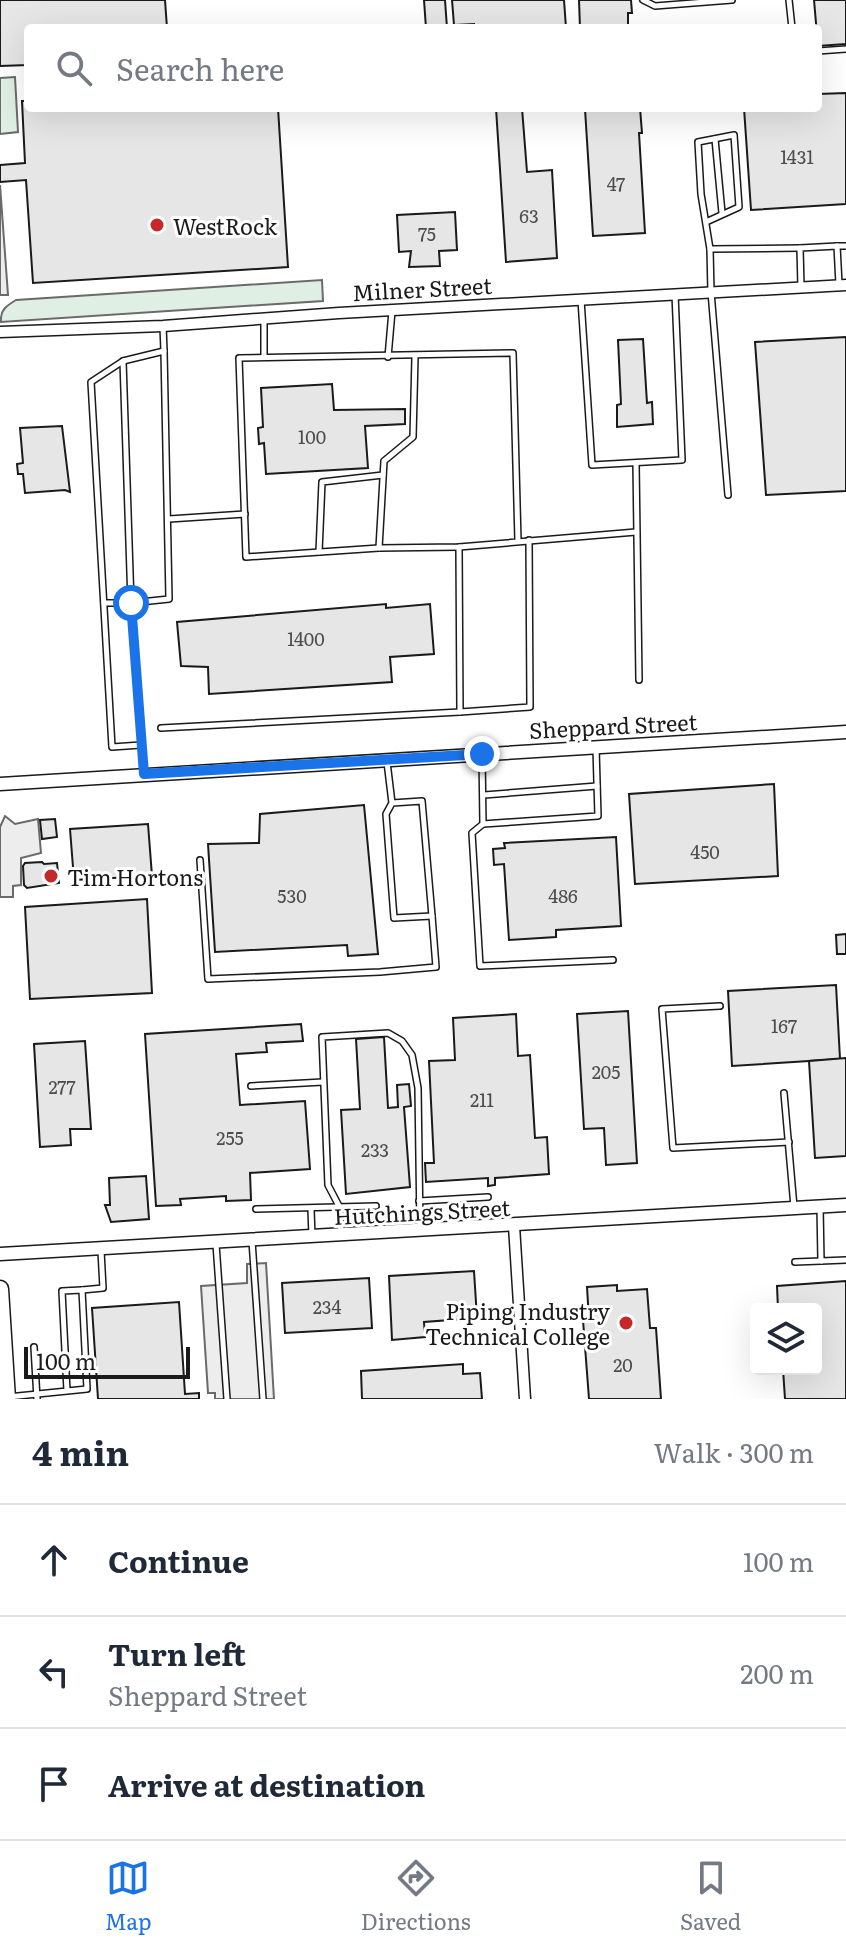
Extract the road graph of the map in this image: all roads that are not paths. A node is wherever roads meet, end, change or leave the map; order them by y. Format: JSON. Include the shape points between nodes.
{"nodes":[{"id":1,"x":643,"y":0,"type":"edge"},
{"id":2,"x":732,"y":0,"type":"edge"},
{"id":3,"x":789,"y":0,"type":"edge"},
{"id":4,"x":792,"y":24,"type":"edge"},
{"id":5,"x":846,"y":49,"type":"edge"},
{"id":6,"x":822,"y":51,"type":"edge"},
{"id":7,"x":715,"y":139,"type":"junction"},
{"id":8,"x":722,"y":214,"type":"junction"},
{"id":9,"x":706,"y":222,"type":"junction"},
{"id":10,"x":837,"y":246,"type":"junction"},
{"id":11,"x":846,"y":246,"type":"edge"},
{"id":12,"x":800,"y":248,"type":"junction"},
{"id":13,"x":710,"y":249,"type":"junction"},
{"id":14,"x":842,"y":285,"type":"edge"},
{"id":15,"x":801,"y":287,"type":"junction"},
{"id":16,"x":711,"y":292,"type":"junction"},
{"id":17,"x":675,"y":294,"type":"junction"},
{"id":18,"x":581,"y":299,"type":"junction"},
{"id":19,"x":392,"y":310,"type":"junction"},
{"id":20,"x":264,"y":319,"type":"junction"},
{"id":21,"x":163,"y":326,"type":"junction"},
{"id":22,"x":0,"y":332,"type":"edge"},
{"id":23,"x":164,"y":351,"type":"junction"},
{"id":24,"x":264,"y":356,"type":"junction"},
{"id":25,"x":388,"y":357,"type":"junction"},
{"id":26,"x":415,"y":357,"type":"junction"},
{"id":27,"x":123,"y":361,"type":"junction"},
{"id":28,"x":636,"y":463,"type":"junction"},
{"id":29,"x":383,"y":475,"type":"junction"},
{"id":30,"x":728,"y":495,"type":"dead end"},
{"id":31,"x":245,"y":514,"type":"junction"},
{"id":32,"x":169,"y":519,"type":"junction"},
{"id":33,"x":636,"y":532,"type":"junction"},
{"id":34,"x":529,"y":540,"type":"junction"},
{"id":35,"x":518,"y":541,"type":"junction"},
{"id":36,"x":459,"y":547,"type":"junction"},
{"id":37,"x":379,"y":548,"type":"junction"},
{"id":38,"x":319,"y":552,"type":"junction"},
{"id":39,"x":104,"y":603,"type":"junction"},
{"id":40,"x":131,"y":603,"type":"junction"},
{"id":41,"x":639,"y":680,"type":"dead end"},
{"id":42,"x":460,"y":712,"type":"junction"},
{"id":43,"x":161,"y":728,"type":"dead end"},
{"id":44,"x":846,"y":732,"type":"edge"},
{"id":45,"x":141,"y":745,"type":"junction"},
{"id":46,"x":596,"y":746,"type":"junction"},
{"id":47,"x":482,"y":754,"type":"junction"},
{"id":48,"x":387,"y":761,"type":"junction"},
{"id":49,"x":144,"y":774,"type":"junction"},
{"id":50,"x":0,"y":784,"type":"edge"},
{"id":51,"x":597,"y":786,"type":"junction"},
{"id":52,"x":484,"y":795,"type":"junction"},
{"id":53,"x":392,"y":803,"type":"junction"},
{"id":54,"x":483,"y":824,"type":"junction"},
{"id":55,"x":200,"y":860,"type":"dead end"},
{"id":56,"x":432,"y":916,"type":"junction"},
{"id":57,"x":613,"y":960,"type":"dead end"},
{"id":58,"x":720,"y":1006,"type":"dead end"},
{"id":59,"x":323,"y":1082,"type":"junction"},
{"id":60,"x":251,"y":1086,"type":"dead end"},
{"id":61,"x":784,"y":1093,"type":"dead end"},
{"id":62,"x":789,"y":1142,"type":"junction"},
{"id":63,"x":488,"y":1197,"type":"dead end"},
{"id":64,"x":419,"y":1201,"type":"junction"},
{"id":65,"x":846,"y":1205,"type":"edge"},
{"id":66,"x":376,"y":1206,"type":"dead end"},
{"id":67,"x":820,"y":1206,"type":"junction"},
{"id":68,"x":340,"y":1208,"type":"junction"},
{"id":69,"x":794,"y":1208,"type":"junction"},
{"id":70,"x":256,"y":1209,"type":"dead end"},
{"id":71,"x":311,"y":1209,"type":"junction"},
{"id":72,"x":514,"y":1226,"type":"junction"},
{"id":73,"x":420,"y":1231,"type":"junction"},
{"id":74,"x":341,"y":1236,"type":"junction"},
{"id":75,"x":311,"y":1238,"type":"junction"},
{"id":76,"x":252,"y":1241,"type":"junction"},
{"id":77,"x":216,"y":1243,"type":"junction"},
{"id":78,"x":101,"y":1249,"type":"junction"},
{"id":79,"x":0,"y":1254,"type":"edge"},
{"id":80,"x":846,"y":1260,"type":"edge"},
{"id":81,"x":821,"y":1261,"type":"junction"},
{"id":82,"x":795,"y":1262,"type":"dead end"},
{"id":83,"x":0,"y":1289,"type":"edge"},
{"id":84,"x":82,"y":1290,"type":"junction"},
{"id":85,"x":34,"y":1347,"type":"dead end"},
{"id":86,"x":67,"y":1391,"type":"junction"},
{"id":87,"x":37,"y":1396,"type":"edge"},
{"id":88,"x":7,"y":1398,"type":"edge"},
{"id":89,"x":227,"y":1399,"type":"edge"},
{"id":90,"x":263,"y":1399,"type":"edge"},
{"id":91,"x":525,"y":1399,"type":"edge"}],
"edges":[{"from":1,"to":2,"type":"lane","via":[[655,6]]},
{"from":3,"to":4,"type":"lane"},
{"from":5,"to":6,"type":"lane"},
{"from":7,"to":8,"type":"lane"},
{"from":7,"to":8,"type":"lane","via":[[734,135],[739,207]]},
{"from":7,"to":9,"type":"lane","via":[[698,142]]},
{"from":8,"to":9,"type":"lane"},
{"from":9,"to":13,"type":"lane"},
{"from":10,"to":11,"type":"lane"},
{"from":10,"to":12,"type":"lane"},
{"from":10,"to":14,"type":"lane"},
{"from":12,"to":13,"type":"lane"},
{"from":12,"to":15,"type":"lane"},
{"from":13,"to":16,"type":"lane"},
{"from":14,"to":15,"type":"street","name":"Milner Street"},
{"from":15,"to":16,"type":"street","name":"Milner Street"},
{"from":16,"to":17,"type":"street","name":"Milner Street"},
{"from":16,"to":30,"type":"lane"},
{"from":17,"to":18,"type":"street","name":"Milner Street"},
{"from":17,"to":28,"type":"lane","via":[[682,460]]},
{"from":18,"to":19,"type":"street","name":"Milner Street"},
{"from":18,"to":28,"type":"lane","via":[[592,465]]},
{"from":19,"to":20,"type":"street","name":"Milner Street"},
{"from":19,"to":25,"type":"lane"},
{"from":20,"to":21,"type":"street","name":"Milner Street"},
{"from":20,"to":24,"type":"lane"},
{"from":21,"to":22,"type":"street","name":"Milner Street"},
{"from":21,"to":23,"type":"lane"},
{"from":23,"to":27,"type":"lane"},
{"from":23,"to":32,"type":"lane"},
{"from":24,"to":25,"type":"lane"},
{"from":24,"to":31,"type":"lane","via":[[239,358]]},
{"from":25,"to":26,"type":"lane"},
{"from":26,"to":29,"type":"lane","via":[[413,437],[384,461]]},
{"from":26,"to":35,"type":"lane","via":[[513,353]]},
{"from":27,"to":39,"type":"lane","via":[[91,382]]},
{"from":27,"to":40,"type":"lane"},
{"from":28,"to":33,"type":"lane"},
{"from":29,"to":37,"type":"lane"},
{"from":29,"to":38,"type":"lane","via":[[322,482]]},
{"from":31,"to":32,"type":"lane"},
{"from":31,"to":38,"type":"lane","via":[[246,557]]},
{"from":32,"to":40,"type":"lane","via":[[169,599]]},
{"from":33,"to":34,"type":"lane"},
{"from":33,"to":41,"type":"lane"},
{"from":34,"to":35,"type":"lane"},
{"from":34,"to":42,"type":"lane","via":[[530,707]]},
{"from":35,"to":36,"type":"lane"},
{"from":36,"to":37,"type":"lane"},
{"from":36,"to":42,"type":"lane"},
{"from":37,"to":38,"type":"lane"},
{"from":39,"to":40,"type":"lane"},
{"from":39,"to":45,"type":"lane","via":[[112,747]]},
{"from":40,"to":45,"type":"lane"},
{"from":42,"to":43,"type":"lane"},
{"from":44,"to":46,"type":"street","name":"Sheppard Street"},
{"from":45,"to":49,"type":"lane"},
{"from":46,"to":47,"type":"street","name":"Sheppard Street"},
{"from":46,"to":51,"type":"lane"},
{"from":47,"to":48,"type":"street","name":"Sheppard Street"},
{"from":47,"to":52,"type":"lane"},
{"from":48,"to":49,"type":"street","name":"Sheppard Street"},
{"from":48,"to":53,"type":"lane"},
{"from":49,"to":50,"type":"street","name":"Sheppard Street"},
{"from":51,"to":52,"type":"lane"},
{"from":51,"to":54,"type":"lane","via":[[598,816]]},
{"from":52,"to":54,"type":"lane"},
{"from":53,"to":56,"type":"lane","via":[[422,801]]},
{"from":53,"to":56,"type":"lane","via":[[386,814],[394,918]]},
{"from":54,"to":57,"type":"lane","via":[[472,833],[480,966]]},
{"from":55,"to":56,"type":"lane","via":[[208,979],[436,967]]},
{"from":58,"to":62,"type":"lane","via":[[662,1009],[673,1148]]},
{"from":59,"to":60,"type":"lane"},
{"from":59,"to":64,"type":"lane","via":[[322,1037],[388,1033],[402,1041],[412,1055],[418,1088]]},
{"from":59,"to":68,"type":"lane","via":[[328,1185]]},
{"from":61,"to":62,"type":"lane"},
{"from":62,"to":69,"type":"lane"},
{"from":63,"to":64,"type":"lane"},
{"from":64,"to":73,"type":"lane"},
{"from":65,"to":67,"type":"street","name":"Hutchings Street"},
{"from":66,"to":68,"type":"lane"},
{"from":67,"to":69,"type":"street","name":"Hutchings Street"},
{"from":67,"to":81,"type":"lane"},
{"from":68,"to":71,"type":"lane"},
{"from":68,"to":74,"type":"lane"},
{"from":69,"to":72,"type":"street","name":"Hutchings Street"},
{"from":70,"to":71,"type":"lane"},
{"from":71,"to":75,"type":"lane"},
{"from":72,"to":73,"type":"street","name":"Hutchings Street"},
{"from":72,"to":91,"type":"street"},
{"from":73,"to":74,"type":"street","name":"Hutchings Street"},
{"from":74,"to":75,"type":"street","name":"Hutchings Street"},
{"from":75,"to":76,"type":"street","name":"Hutchings Street"},
{"from":76,"to":77,"type":"street","name":"Hutchings Street"},
{"from":76,"to":90,"type":"lane"},
{"from":77,"to":78,"type":"street","name":"Hutchings Street"},
{"from":77,"to":89,"type":"lane"},
{"from":78,"to":79,"type":"street","name":"Hutchings Street"},
{"from":78,"to":84,"type":"lane","via":[[103,1288]]},
{"from":80,"to":81,"type":"lane"},
{"from":81,"to":82,"type":"lane"},
{"from":83,"to":88,"type":"main road"},
{"from":84,"to":86,"type":"lane","via":[[87,1389]]},
{"from":84,"to":86,"type":"lane","via":[[62,1291]]},
{"from":85,"to":87,"type":"lane"},
{"from":86,"to":87,"type":"lane"},
{"from":87,"to":88,"type":"lane"}]}
